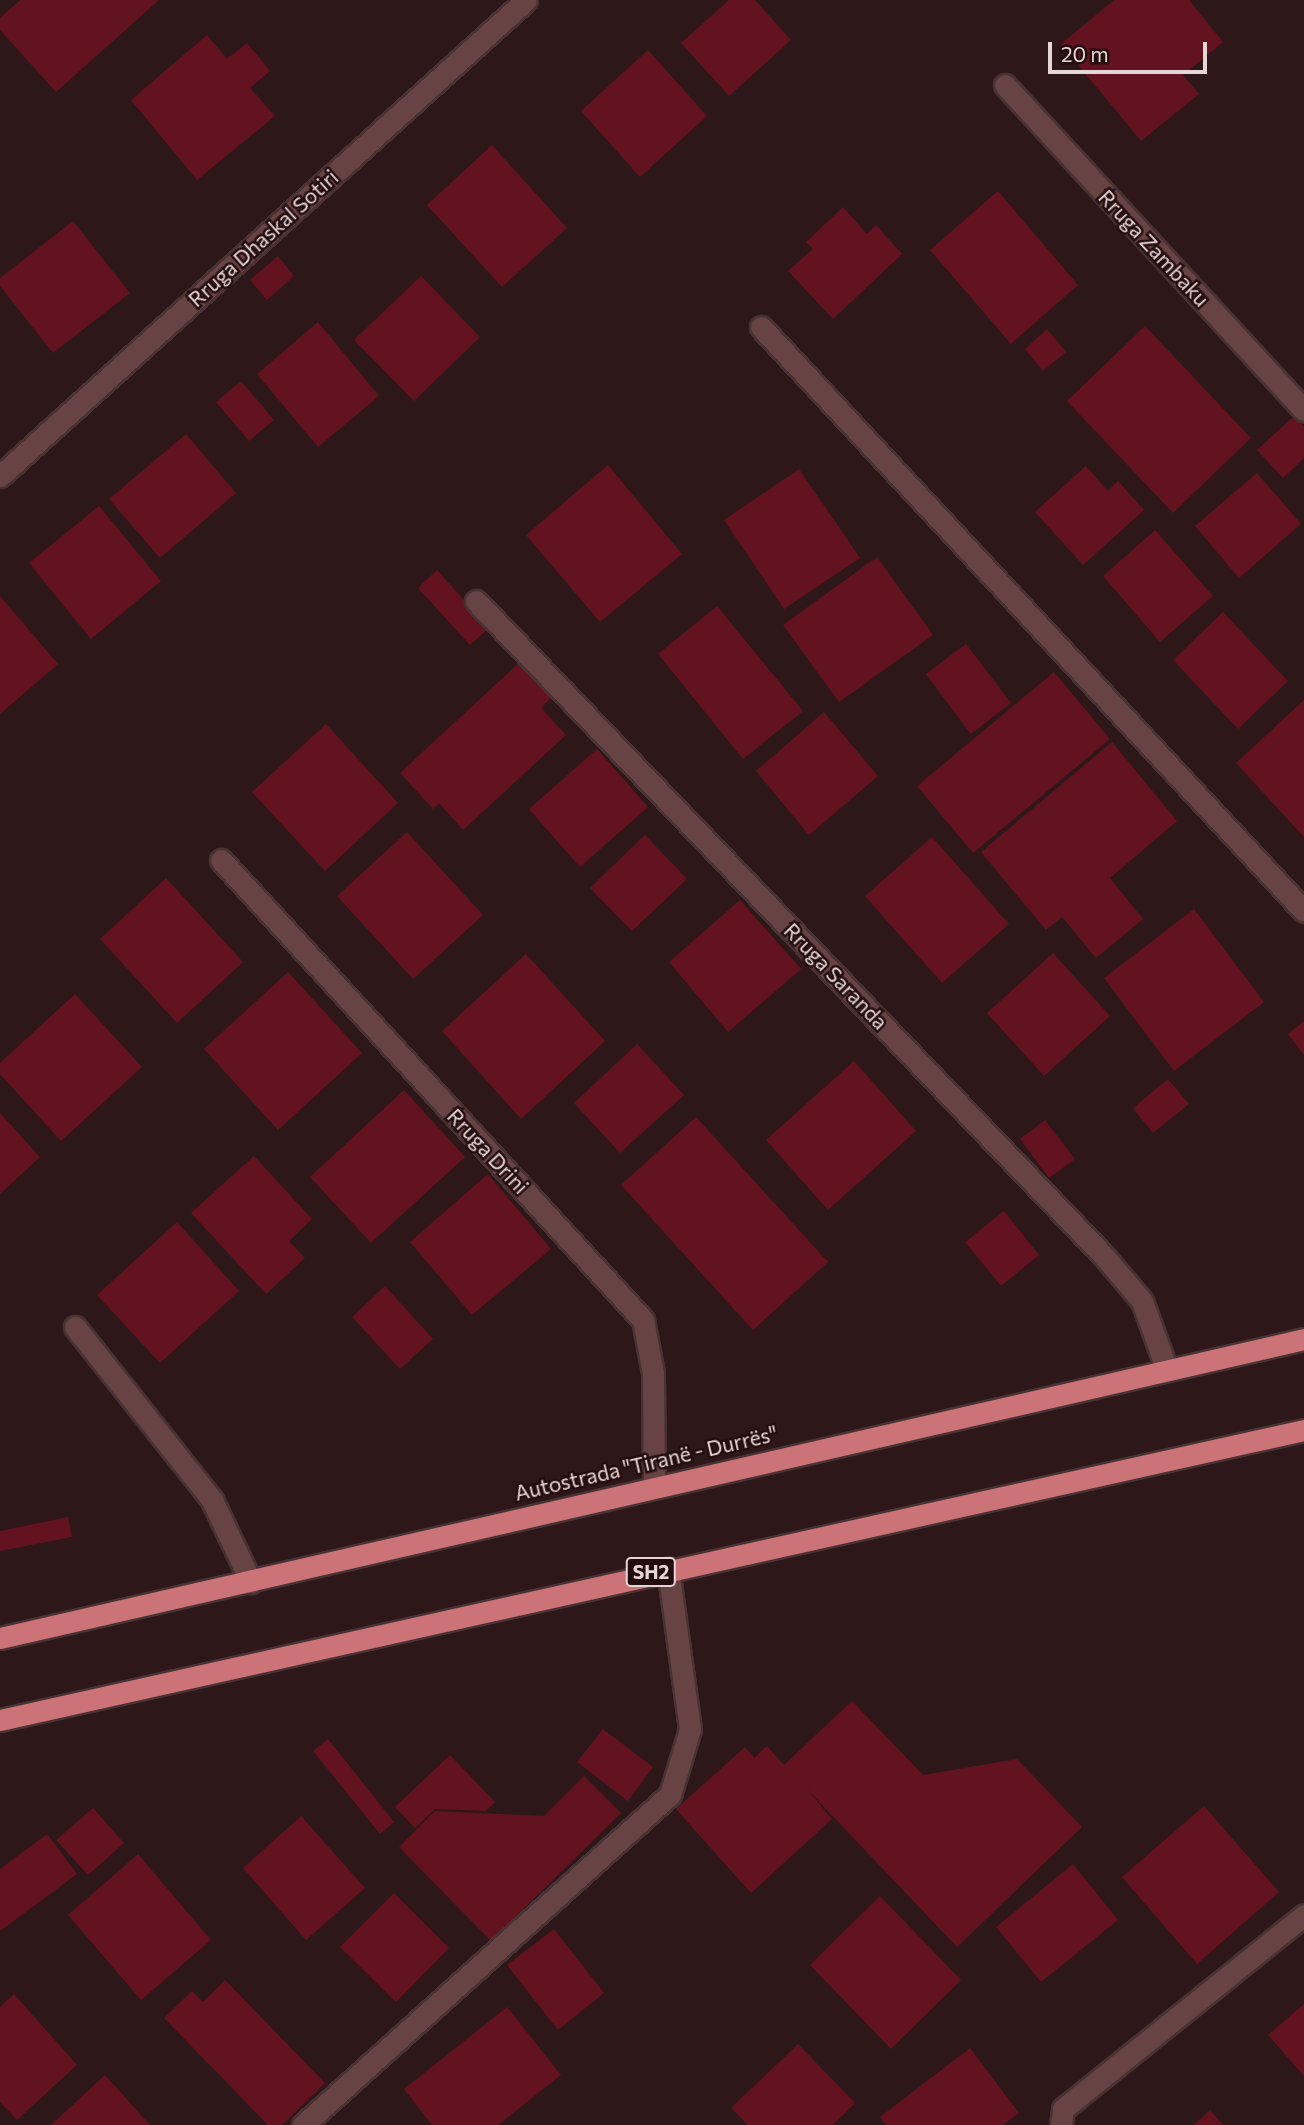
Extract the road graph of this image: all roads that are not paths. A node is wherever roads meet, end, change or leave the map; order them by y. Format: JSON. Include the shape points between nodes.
{"nodes":[{"id":1,"x":526,"y":0,"type":"edge"},
{"id":2,"x":1004,"y":85,"type":"dead end"},
{"id":3,"x":761,"y":327,"type":"dead end"},
{"id":4,"x":1304,"y":410,"type":"edge"},
{"id":5,"x":0,"y":476,"type":"edge"},
{"id":6,"x":476,"y":601,"type":"dead end"},
{"id":7,"x":221,"y":860,"type":"dead end"},
{"id":8,"x":1304,"y":911,"type":"edge"},
{"id":9,"x":75,"y":1327,"type":"dead end"},
{"id":10,"x":1304,"y":1339,"type":"edge"},
{"id":11,"x":1167,"y":1370,"type":"junction"},
{"id":12,"x":1304,"y":1430,"type":"edge"},
{"id":13,"x":654,"y":1485,"type":"junction"},
{"id":14,"x":668,"y":1568,"type":"junction"},
{"id":15,"x":251,"y":1582,"type":"junction"},
{"id":16,"x":0,"y":1638,"type":"edge"},
{"id":17,"x":0,"y":1720,"type":"edge"},
{"id":18,"x":1304,"y":1915,"type":"edge"},
{"id":19,"x":303,"y":2125,"type":"edge"},
{"id":20,"x":1061,"y":2125,"type":"edge"}],
"edges":[{"from":1,"to":5,"type":"street","name":"Rruga Dhaskal Sotiri"},
{"from":2,"to":4,"type":"street","name":"Rruga Zambaku"},
{"from":3,"to":8,"type":"street"},
{"from":6,"to":11,"type":"street","name":"Rruga Saranda","via":[[1103,1255],[1142,1301]]},
{"from":7,"to":13,"type":"street","name":"Rruga Drini","via":[[643,1320],[653,1373]]},
{"from":9,"to":15,"type":"street","via":[[212,1500]]},
{"from":10,"to":11,"type":"highway","name":"Autostrada \"Tiranë - Durrës\""},
{"from":11,"to":13,"type":"highway","name":"Autostrada \"Tiranë - Durrës\""},
{"from":12,"to":14,"type":"highway","number":"SH2"},
{"from":13,"to":15,"type":"highway","name":"Autostrada \"Tiranë - Durrës\""},
{"from":14,"to":17,"type":"highway","number":"SH2"},
{"from":14,"to":19,"type":"street","via":[[690,1729],[670,1795]]},
{"from":15,"to":16,"type":"highway","name":"Autostrada \"Tiranë - Durrës\""},
{"from":18,"to":20,"type":"street","via":[[1063,2109]]}]}
